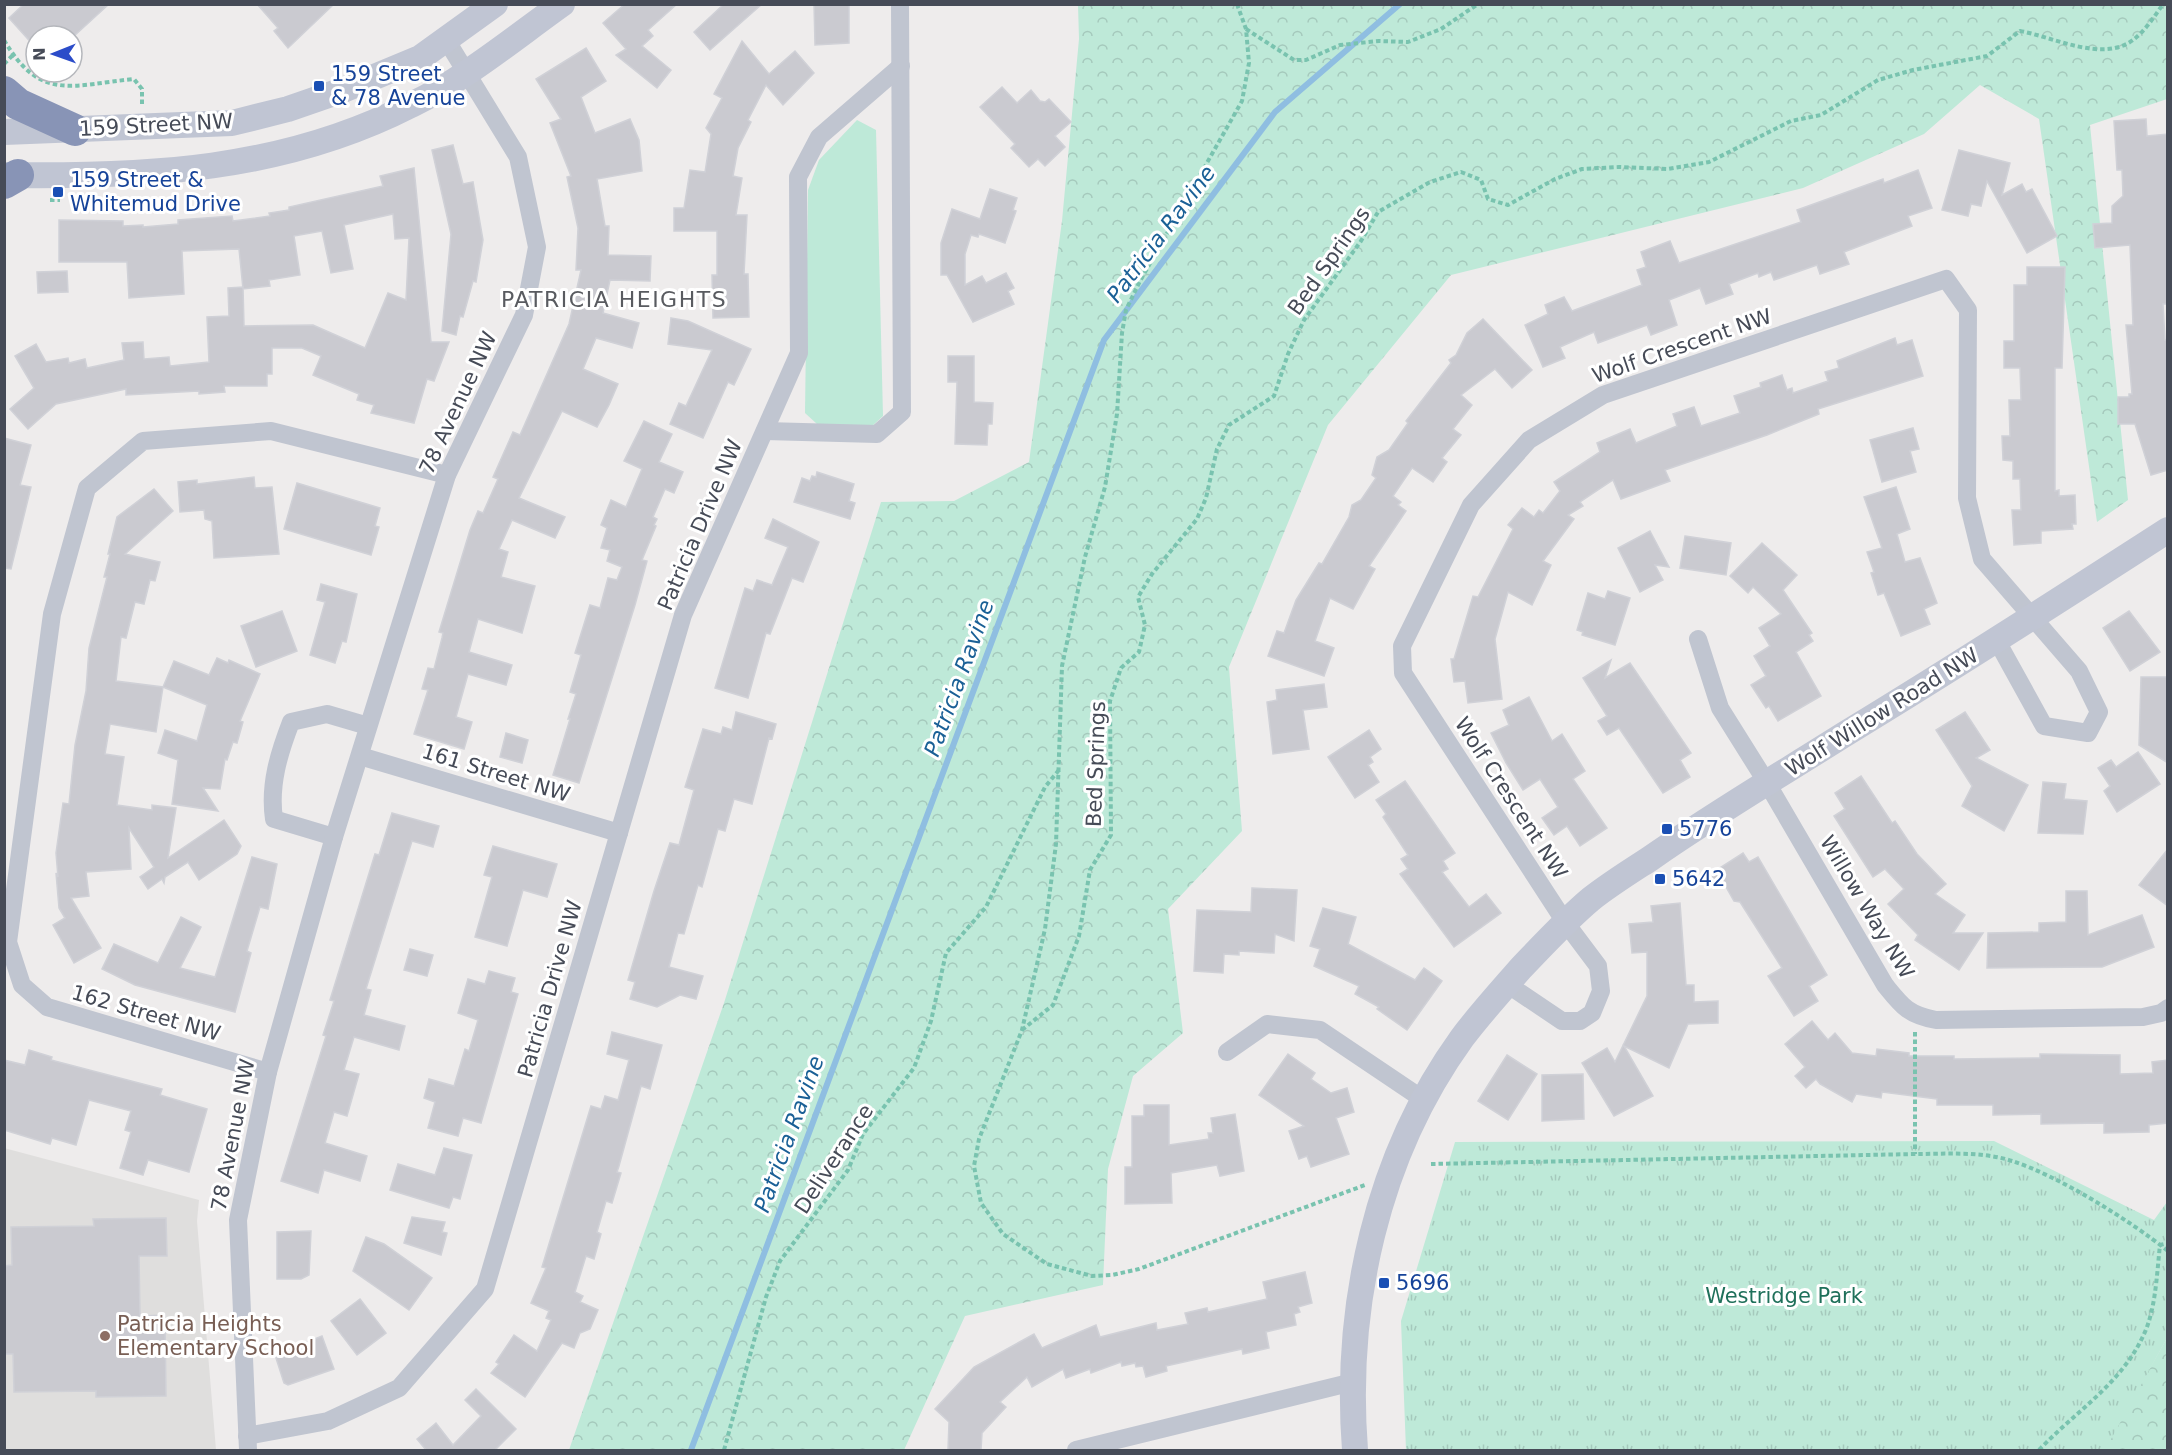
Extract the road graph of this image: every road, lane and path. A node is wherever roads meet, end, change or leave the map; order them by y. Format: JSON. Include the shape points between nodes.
{"nodes":[{"id":1,"x":495,"y":4,"type":"edge"},
{"id":2,"x":562,"y":4,"type":"edge"},
{"id":3,"x":900,"y":4,"type":"edge"},
{"id":4,"x":1237,"y":4,"type":"edge"},
{"id":5,"x":1478,"y":4,"type":"edge"},
{"id":6,"x":2163,"y":4,"type":"edge"},
{"id":7,"x":1246,"y":29,"type":"junction"},
{"id":8,"x":4,"y":40,"type":"edge"},
{"id":9,"x":447,"y":41,"type":"junction"},
{"id":10,"x":13,"y":55,"type":"junction"},
{"id":11,"x":4,"y":64,"type":"edge"},
{"id":12,"x":901,"y":66,"type":"junction"},
{"id":13,"x":465,"y":72,"type":"junction"},
{"id":14,"x":4,"y":92,"type":"edge"},
{"id":15,"x":144,"y":127,"type":"junction"},
{"id":16,"x":75,"y":130,"type":"junction"},
{"id":17,"x":4,"y":132,"type":"edge"},
{"id":18,"x":9,"y":178,"type":"edge"},
{"id":19,"x":765,"y":431,"type":"junction"},
{"id":20,"x":447,"y":475,"type":"junction"},
{"id":21,"x":2168,"y":530,"type":"edge"},
{"id":22,"x":2033,"y":617,"type":"junction"},
{"id":23,"x":1698,"y":639,"type":"dead end"},
{"id":24,"x":1997,"y":641,"type":"junction"},
{"id":25,"x":368,"y":726,"type":"junction"},
{"id":26,"x":360,"y":756,"type":"junction"},
{"id":27,"x":1060,"y":770,"type":"junction"},
{"id":28,"x":1767,"y":783,"type":"junction"},
{"id":29,"x":619,"y":832,"type":"junction"},
{"id":30,"x":334,"y":837,"type":"junction"},
{"id":31,"x":1565,"y":922,"type":"junction"},
{"id":32,"x":1507,"y":984,"type":"junction"},
{"id":33,"x":2168,"y":1008,"type":"edge"},
{"id":34,"x":1915,"y":1016,"type":"junction"},
{"id":35,"x":1022,"y":1030,"type":"junction"},
{"id":36,"x":1227,"y":1052,"type":"dead end"},
{"id":37,"x":268,"y":1072,"type":"junction"},
{"id":38,"x":1424,"y":1100,"type":"junction"},
{"id":39,"x":1915,"y":1154,"type":"junction"},
{"id":40,"x":1431,"y":1164,"type":"dead end"},
{"id":41,"x":1369,"y":1184,"type":"dead end"},
{"id":42,"x":2168,"y":1243,"type":"edge"},
{"id":43,"x":2160,"y":1245,"type":"junction"},
{"id":44,"x":2168,"y":1251,"type":"edge"},
{"id":45,"x":1353,"y":1382,"type":"junction"},
{"id":46,"x":247,"y":1443,"type":"edge"},
{"id":47,"x":724,"y":1450,"type":"edge"},
{"id":48,"x":1076,"y":1450,"type":"edge"},
{"id":49,"x":1355,"y":1450,"type":"edge"},
{"id":50,"x":2039,"y":1450,"type":"edge"}],
"edges":[{"from":1,"to":9,"type":"street","name":"159 Street NW"},
{"from":2,"to":13,"type":"street","name":"159 Street NW"},
{"from":3,"to":12,"type":"street","name":"Patricia Drive NW"},
{"from":4,"to":7,"type":"path"},
{"from":5,"to":7,"type":"path","via":[[1441,29],[1408,42],[1379,40],[1340,45],[1306,60],[1294,60]]},
{"from":6,"to":35,"type":"path","name":"Bed Springs","via":[[2133,40],[2112,48],[2085,48],[2020,32],[1987,56],[1878,80],[1821,115],[1791,121],[1709,162],[1668,169],[1582,169],[1555,178],[1508,206],[1488,199],[1481,180],[1461,172],[1430,182],[1378,212],[1304,320],[1274,396],[1228,425],[1197,519],[1138,597],[1145,624],[1139,652],[1121,668],[1110,701],[1111,835],[1090,870],[1078,936],[1053,1005]]},
{"from":7,"to":27,"type":"path","via":[[1249,63],[1242,101],[1126,310],[1117,414],[1105,488],[1085,557],[1062,666]]},
{"from":8,"to":10,"type":"path"},
{"from":9,"to":13,"type":"street","name":"78 Avenue NW"},
{"from":9,"to":15,"type":"street","name":"159 Street NW","via":[[420,58],[288,109],[232,123]]},
{"from":10,"to":11,"type":"path"},
{"from":10,"to":15,"type":"path","via":[[42,82],[69,85],[134,79],[142,89]]},
{"from":12,"to":19,"type":"street","name":"Patricia Drive NW","via":[[819,138],[798,177],[799,353]]},
{"from":12,"to":19,"type":"street","name":"Patricia Drive NW","via":[[902,412],[876,434]]},
{"from":13,"to":18,"type":"street","name":"159 Street NW","via":[[412,105],[294,152],[173,172]]},
{"from":13,"to":20,"type":"street","name":"78 Avenue NW","via":[[518,157],[537,247],[524,315]]},
{"from":14,"to":16,"type":"highway","via":[[18,104]]},
{"from":15,"to":16,"type":"street","name":"159 Street NW"},
{"from":16,"to":17,"type":"street","name":"159 Street NW"},
{"from":19,"to":29,"type":"street","name":"Patricia Drive NW","via":[[684,615]]},
{"from":20,"to":25,"type":"street","name":"78 Avenue NW"},
{"from":20,"to":37,"type":"street","name":"162 Street NW","via":[[271,431],[143,441],[87,488],[52,614],[8,942],[22,985],[47,1007]]},
{"from":21,"to":22,"type":"street","name":"Wolf Willow Road NW"},
{"from":22,"to":24,"type":"street","name":"Wolf Willow Road NW"},
{"from":22,"to":24,"type":"street","name":"Wolf Willow Road NW","via":[[2079,671],[2099,712],[2088,733],[2044,726]]},
{"from":22,"to":31,"type":"street","name":"Wolf Crescent NW","via":[[1982,559],[1967,498],[1968,310],[1946,279],[1603,395],[1529,440],[1471,505],[1402,646],[1403,673]]},
{"from":23,"to":28,"type":"street","name":"Wolf Willow Road NW","via":[[1720,708]]},
{"from":24,"to":28,"type":"street","name":"Wolf Willow Road NW"},
{"from":25,"to":26,"type":"street","name":"78 Avenue NW"},
{"from":25,"to":30,"type":"street","via":[[327,714],[291,722],[278,757],[271,803],[274,819]]},
{"from":26,"to":29,"type":"street","name":"161 Street NW"},
{"from":26,"to":30,"type":"street","name":"78 Avenue NW"},
{"from":27,"to":35,"type":"path","via":[[1045,929]]},
{"from":27,"to":47,"type":"path","name":"Deliverance","via":[[1045,787],[986,907],[946,953],[931,1021],[914,1068],[863,1134],[848,1170],[780,1261],[766,1297]]},
{"from":28,"to":31,"type":"street","name":"Wolf Willow Road NW","via":[[1632,871]]},
{"from":28,"to":34,"type":"street","name":"Willow Way NW","via":[[1885,985],[1902,1007]]},
{"from":29,"to":46,"type":"street","name":"Patricia Drive NW","via":[[485,1289],[399,1388],[328,1421]]},
{"from":30,"to":37,"type":"street","name":"78 Avenue NW"},
{"from":31,"to":32,"type":"street","name":"Wolf Willow Road NW"},
{"from":31,"to":32,"type":"street","via":[[1598,966],[1601,991],[1592,1013],[1580,1021],[1562,1021]]},
{"from":32,"to":38,"type":"street","name":"Wolf Willow Road NW","via":[[1461,1039]]},
{"from":33,"to":34,"type":"street","via":[[2144,1017],[1936,1020]]},
{"from":34,"to":39,"type":"path"},
{"from":35,"to":41,"type":"path","via":[[979,1139],[974,1166],[981,1203],[1003,1234],[1047,1264],[1092,1276],[1139,1269]]},
{"from":36,"to":38,"type":"street","via":[[1267,1024],[1320,1030]]},
{"from":37,"to":46,"type":"street","name":"78 Avenue NW","via":[[238,1220]]},
{"from":38,"to":45,"type":"street","name":"Wolf Willow Road NW","via":[[1391,1174],[1368,1250],[1356,1316]]},
{"from":39,"to":40,"type":"path"},
{"from":39,"to":43,"type":"path","via":[[1980,1155],[2011,1160],[2065,1184]]},
{"from":42,"to":43,"type":"path"},
{"from":43,"to":44,"type":"path"},
{"from":43,"to":50,"type":"path","via":[[2152,1308],[2138,1345],[2111,1382]]},
{"from":45,"to":48,"type":"street"},
{"from":45,"to":49,"type":"street","name":"Wolf Willow Road NW"}]}
